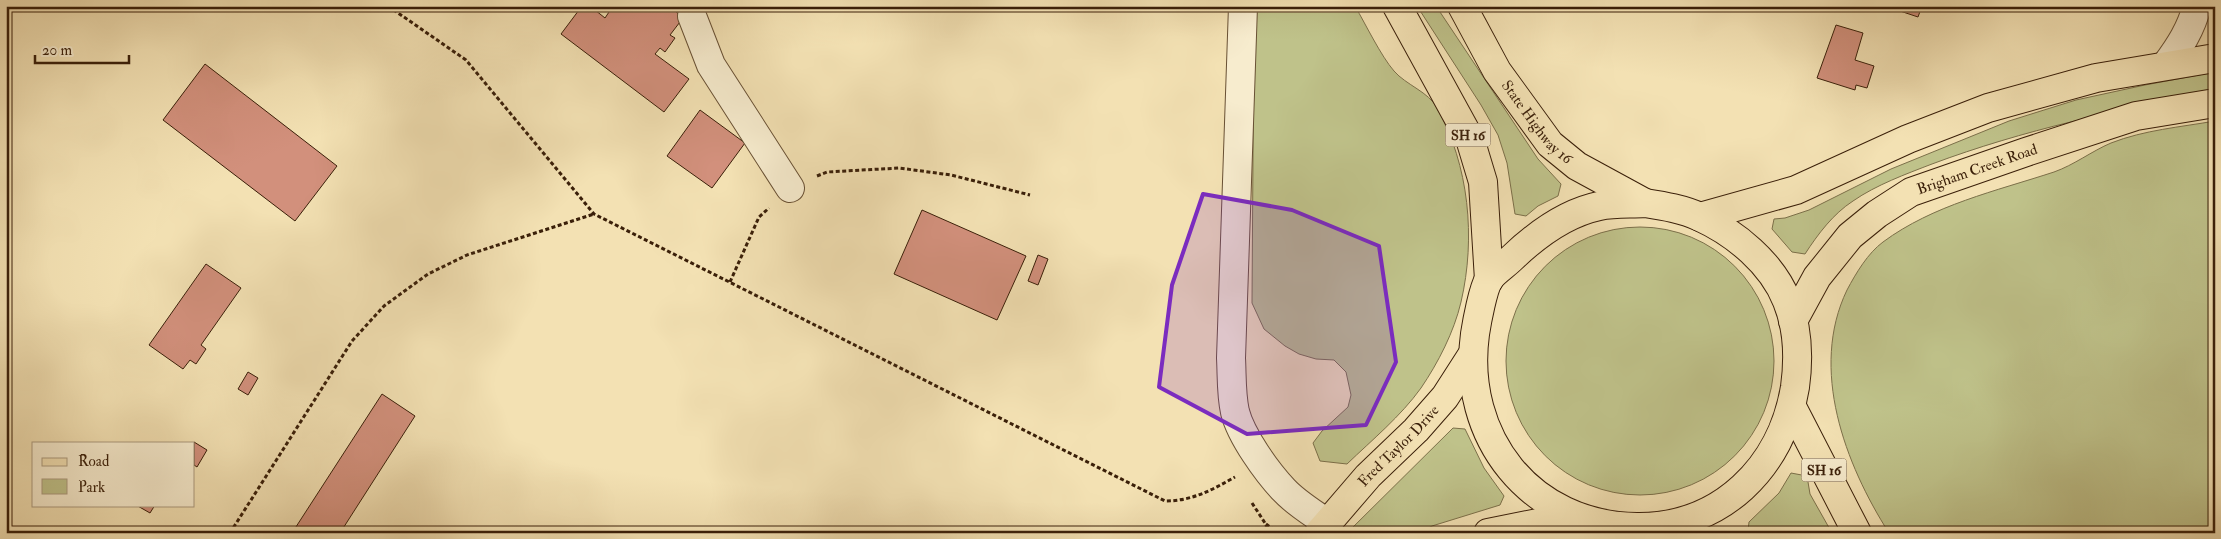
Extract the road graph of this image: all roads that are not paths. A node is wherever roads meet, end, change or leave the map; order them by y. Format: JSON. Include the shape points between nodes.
{"nodes":[{"id":1,"x":1243,"y":6,"type":"edge"},
{"id":2,"x":1397,"y":6,"type":"edge"},
{"id":3,"x":1462,"y":6,"type":"edge"},
{"id":4,"x":2197,"y":6,"type":"edge"},
{"id":5,"x":692,"y":16,"type":"dead end"},
{"id":6,"x":2215,"y":58,"type":"edge"},
{"id":7,"x":2166,"y":65,"type":"junction"},
{"id":8,"x":2215,"y":103,"type":"edge"},
{"id":9,"x":790,"y":188,"type":"road end"},
{"id":10,"x":1645,"y":203,"type":"junction"},
{"id":11,"x":1700,"y":217,"type":"junction"},
{"id":12,"x":1489,"y":280,"type":"junction"},
{"id":13,"x":1794,"y":321,"type":"junction"},
{"id":14,"x":1472,"y":355,"type":"junction"},
{"id":15,"x":1792,"y":407,"type":"junction"},
{"id":16,"x":1573,"y":516,"type":"junction"},
{"id":17,"x":1323,"y":528,"type":"edge"},
{"id":18,"x":1647,"y":530,"type":"edge"},
{"id":19,"x":1488,"y":533,"type":"edge"},
{"id":20,"x":1857,"y":533,"type":"edge"}],
"edges":[{"from":1,"to":17,"type":"lane","via":[[1232,391],[1236,413],[1262,461],[1284,490]]},
{"from":2,"to":12,"type":"main road","number":"SH 16","via":[[1470,139],[1483,182]]},
{"from":3,"to":10,"type":"main road","name":"State Highway 16","via":[[1497,71],[1550,144],[1576,166]]},
{"from":4,"to":7,"type":"lane","via":[[2186,35]]},
{"from":5,"to":9,"type":"lane","via":[[711,65]]},
{"from":6,"to":7,"type":"main road"},
{"from":7,"to":11,"type":"main road","via":[[2096,78],[1988,108],[1908,139],[1796,190]]},
{"from":8,"to":13,"type":"main road","name":"Brigham Creek Road","via":[[2136,116],[1911,192],[1850,236],[1817,277]]},
{"from":10,"to":11,"type":"main road","via":[[1675,208]]},
{"from":10,"to":12,"type":"main road","via":[[1601,206],[1574,214],[1522,248]]},
{"from":11,"to":13,"type":"main road","via":[[1736,237],[1762,262],[1787,300]]},
{"from":12,"to":14,"type":"main road","number":"SH 16","via":[[1477,320]]},
{"from":13,"to":15,"type":"main road","via":[[1798,352]]},
{"from":14,"to":16,"type":"main road","number":"SH 16","via":[[1476,397],[1485,426],[1500,456],[1521,480],[1548,502]]},
{"from":14,"to":17,"type":"main road","name":"Fred Taylor Drive","via":[[1445,397],[1368,476]]},
{"from":15,"to":18,"type":"main road","via":[[1780,440],[1743,488],[1716,507],[1689,519]]},
{"from":15,"to":20,"type":"main road","number":"SH 16"},
{"from":16,"to":18,"type":"main road","number":"SH 16"},
{"from":16,"to":19,"type":"main road"}]}
